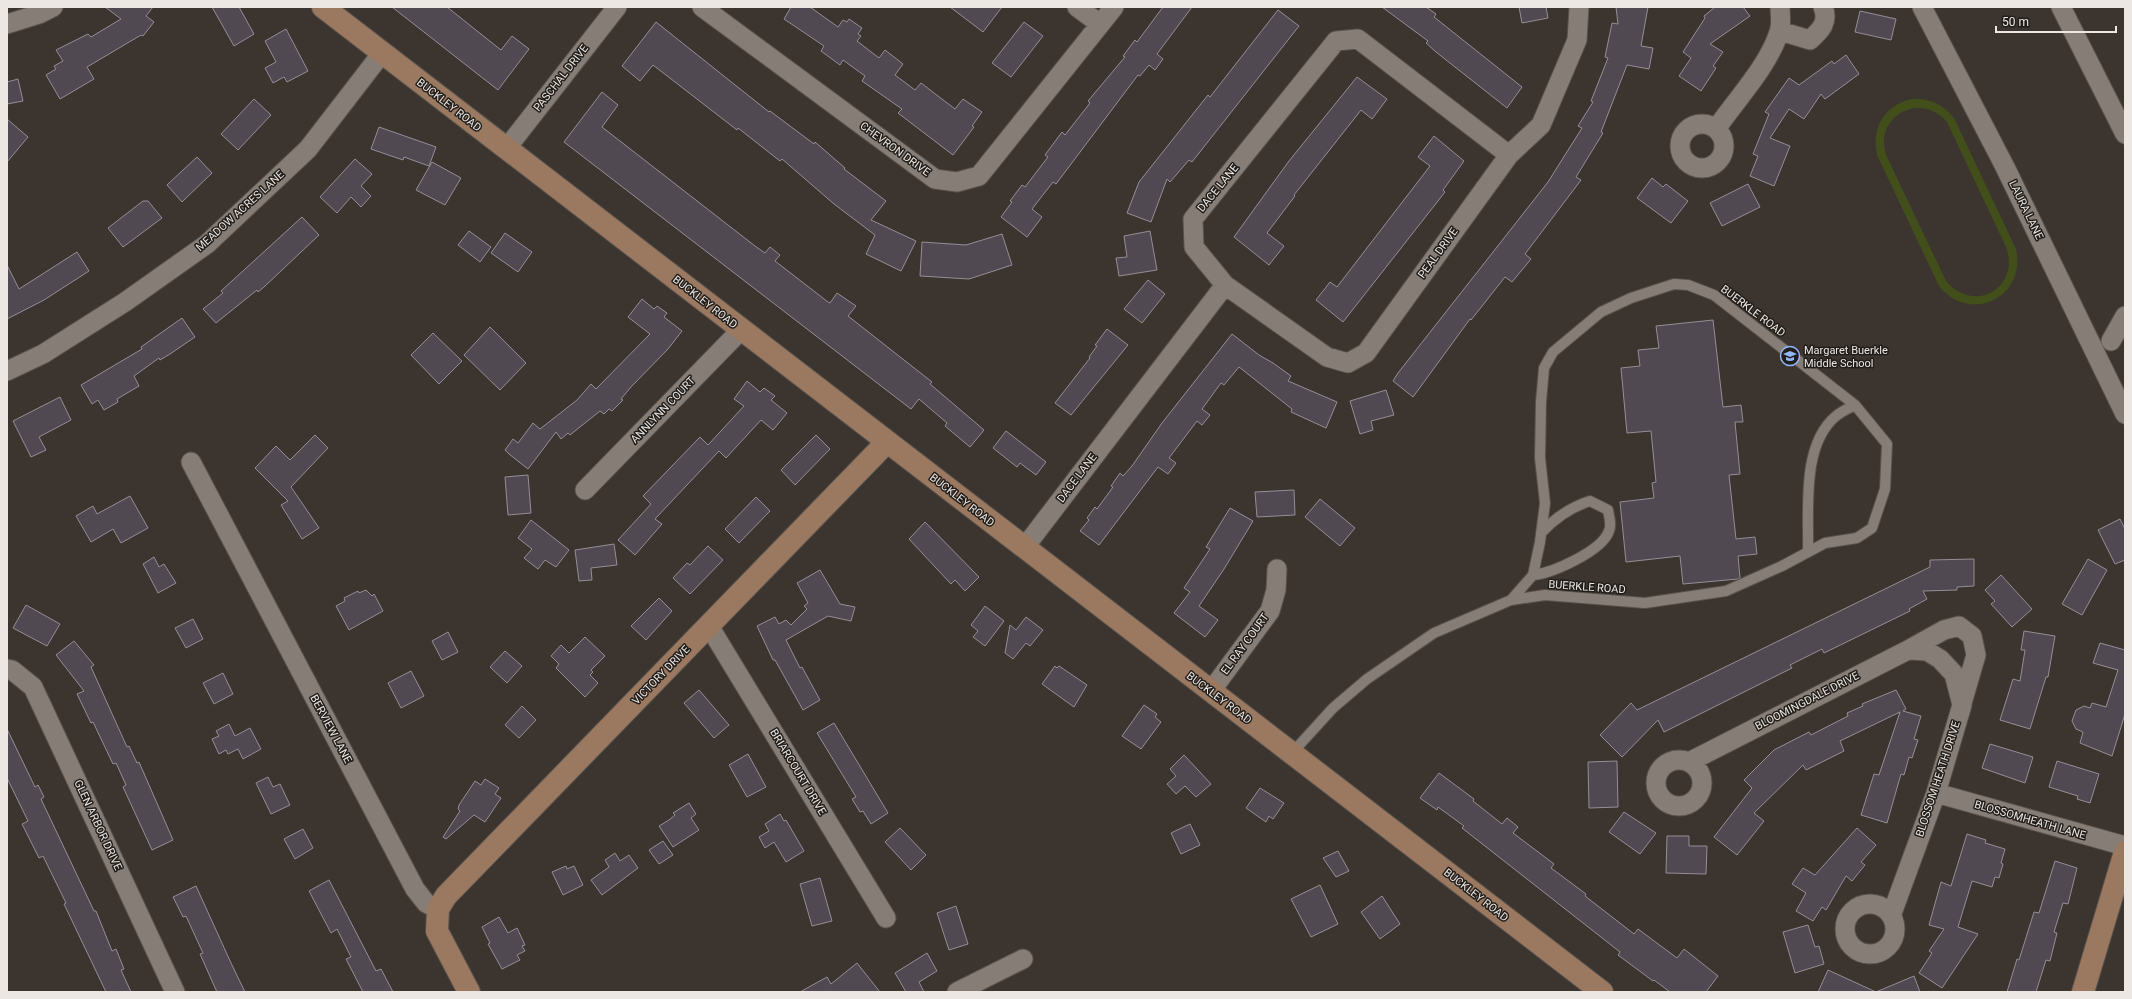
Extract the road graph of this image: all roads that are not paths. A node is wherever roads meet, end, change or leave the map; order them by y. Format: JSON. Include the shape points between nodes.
{"nodes":[{"id":1,"x":53,"y":7,"type":"edge"},
{"id":2,"x":323,"y":7,"type":"edge"},
{"id":3,"x":616,"y":7,"type":"edge"},
{"id":4,"x":702,"y":7,"type":"edge"},
{"id":5,"x":1077,"y":7,"type":"edge"},
{"id":6,"x":1114,"y":7,"type":"edge"},
{"id":7,"x":1580,"y":7,"type":"edge"},
{"id":8,"x":1780,"y":7,"type":"edge"},
{"id":9,"x":1823,"y":7,"type":"edge"},
{"id":10,"x":1922,"y":7,"type":"edge"},
{"id":11,"x":2061,"y":7,"type":"edge"},
{"id":12,"x":7,"y":24,"type":"edge"},
{"id":13,"x":1100,"y":24,"type":"junction"},
{"id":14,"x":1780,"y":31,"type":"junction"},
{"id":15,"x":382,"y":53,"type":"junction"},
{"id":16,"x":1716,"y":129,"type":"dead end"},
{"id":17,"x":2125,"y":134,"type":"edge"},
{"id":18,"x":506,"y":149,"type":"junction"},
{"id":19,"x":1509,"y":155,"type":"junction"},
{"id":20,"x":1225,"y":285,"type":"junction"},
{"id":21,"x":2125,"y":316,"type":"edge"},
{"id":22,"x":741,"y":330,"type":"junction"},
{"id":23,"x":2111,"y":341,"type":"dead end"},
{"id":24,"x":7,"y":371,"type":"edge"},
{"id":25,"x":1855,"y":405,"type":"junction"},
{"id":26,"x":2125,"y":414,"type":"edge"},
{"id":27,"x":886,"y":442,"type":"junction"},
{"id":28,"x":191,"y":462,"type":"dead end"},
{"id":29,"x":586,"y":490,"type":"dead end"},
{"id":30,"x":1541,"y":533,"type":"junction"},
{"id":31,"x":1024,"y":548,"type":"junction"},
{"id":32,"x":1808,"y":552,"type":"junction"},
{"id":33,"x":1277,"y":570,"type":"dead end"},
{"id":34,"x":1533,"y":575,"type":"junction"},
{"id":35,"x":1511,"y":600,"type":"junction"},
{"id":36,"x":709,"y":626,"type":"junction"},
{"id":37,"x":1908,"y":650,"type":"junction"},
{"id":38,"x":7,"y":669,"type":"edge"},
{"id":39,"x":1211,"y":691,"type":"junction"},
{"id":40,"x":1962,"y":705,"type":"junction"},
{"id":41,"x":1292,"y":753,"type":"junction"},
{"id":42,"x":1689,"y":762,"type":"dead end"},
{"id":43,"x":1936,"y":794,"type":"junction"},
{"id":44,"x":2125,"y":846,"type":"edge"},
{"id":45,"x":2125,"y":852,"type":"edge"},
{"id":46,"x":438,"y":909,"type":"junction"},
{"id":47,"x":1891,"y":916,"type":"dead end"},
{"id":48,"x":886,"y":918,"type":"dead end"},
{"id":49,"x":1023,"y":959,"type":"dead end"},
{"id":50,"x":175,"y":992,"type":"edge"},
{"id":51,"x":468,"y":992,"type":"edge"},
{"id":52,"x":957,"y":992,"type":"edge"},
{"id":53,"x":1602,"y":992,"type":"edge"},
{"id":54,"x":2083,"y":992,"type":"edge"}],
"edges":[{"from":1,"to":12,"type":"street"},
{"from":2,"to":15,"type":"street","name":"BUCKLEY ROAD"},
{"from":3,"to":18,"type":"street","name":"PASCHAL DRIVE"},
{"from":4,"to":13,"type":"street","name":"CHEVRON DRIVE","via":[[935,179],[957,182],[979,176]]},
{"from":5,"to":13,"type":"street"},
{"from":6,"to":13,"type":"street","name":"CHEVRON DRIVE"},
{"from":7,"to":19,"type":"street","name":"PEAL DRIVE","via":[[1577,40],[1541,125]]},
{"from":8,"to":14,"type":"street"},
{"from":9,"to":14,"type":"street","via":[[1826,16],[1822,28],[1810,40]]},
{"from":10,"to":26,"type":"street","name":"LAURA LANE","via":[[2005,167]]},
{"from":11,"to":17,"type":"street"},
{"from":14,"to":16,"type":"street","via":[[1756,76]]},
{"from":15,"to":18,"type":"street","name":"BUCKLEY ROAD"},
{"from":15,"to":24,"type":"street","name":"MEADOW ACRES LANE","via":[[308,149],[207,244],[125,302],[43,354]]},
{"from":18,"to":22,"type":"street","name":"BUCKLEY ROAD"},
{"from":19,"to":20,"type":"street","name":"PEAL DRIVE","via":[[1366,353],[1348,363],[1327,356]]},
{"from":19,"to":20,"type":"street","name":"DACE LANE","via":[[1358,39],[1336,41],[1193,219],[1194,247]]},
{"from":20,"to":31,"type":"street","name":"DACE LANE"},
{"from":21,"to":23,"type":"street"},
{"from":22,"to":27,"type":"street","name":"BUCKLEY ROAD"},
{"from":22,"to":29,"type":"street","name":"ANNLYNN COURT"},
{"from":25,"to":30,"type":"lane","name":"BUERKLE ROAD","via":[[1714,295],[1688,285],[1674,284],[1631,298],[1601,312],[1553,352],[1544,368],[1540,458],[1545,503]]},
{"from":25,"to":32,"type":"lane","via":[[1836,415],[1825,428],[1813,452]]},
{"from":25,"to":32,"type":"lane","name":"BUERKLE ROAD","via":[[1886,444],[1885,489],[1872,528],[1857,538],[1825,543]]},
{"from":27,"to":31,"type":"street","name":"BUCKLEY ROAD"},
{"from":27,"to":36,"type":"street","name":"VICTORY DRIVE"},
{"from":28,"to":46,"type":"street","name":"BERVIEW LANE","via":[[415,889],[426,903]]},
{"from":30,"to":34,"type":"lane","name":"BUERKLE ROAD"},
{"from":30,"to":34,"type":"lane","via":[[1560,516],[1578,505],[1590,501],[1608,510],[1610,531],[1602,544],[1546,574]]},
{"from":31,"to":39,"type":"street","name":"BUCKLEY ROAD"},
{"from":32,"to":35,"type":"lane","name":"BUERKLE ROAD","via":[[1726,591],[1645,603],[1545,595]]},
{"from":33,"to":39,"type":"street","name":"EL RAY COURT","via":[[1276,590],[1270,611]]},
{"from":34,"to":35,"type":"lane","name":"BUERKLE ROAD"},
{"from":35,"to":41,"type":"lane","name":"BUERKLE ROAD","via":[[1434,633],[1367,679],[1333,708]]},
{"from":36,"to":46,"type":"street","name":"VICTORY DRIVE","via":[[446,896]]},
{"from":36,"to":48,"type":"street","name":"BRIARCOURT DRIVE"},
{"from":37,"to":40,"type":"street","via":[[1927,651],[1940,659],[1954,674]]},
{"from":37,"to":40,"type":"street","name":"BLOOMINGDALE DRIVE","via":[[1944,630],[1959,626],[1972,636],[1976,655]]},
{"from":37,"to":42,"type":"street","name":"BLOOMINGDALE DRIVE"},
{"from":38,"to":50,"type":"street","name":"GLEN ARBOR DRIVE","via":[[12,670],[33,687]]},
{"from":39,"to":41,"type":"street","name":"BUCKLEY ROAD"},
{"from":40,"to":43,"type":"street","name":"BLOSSOM HEATH DRIVE"},
{"from":41,"to":53,"type":"street","name":"BUCKLEY ROAD"},
{"from":43,"to":44,"type":"street","name":"BLOSSOMHEATH LANE"},
{"from":43,"to":47,"type":"street","name":"BLOSSOM HEATH DRIVE"},
{"from":45,"to":54,"type":"street"},
{"from":46,"to":51,"type":"street","via":[[437,931]]},
{"from":49,"to":52,"type":"street"}]}
